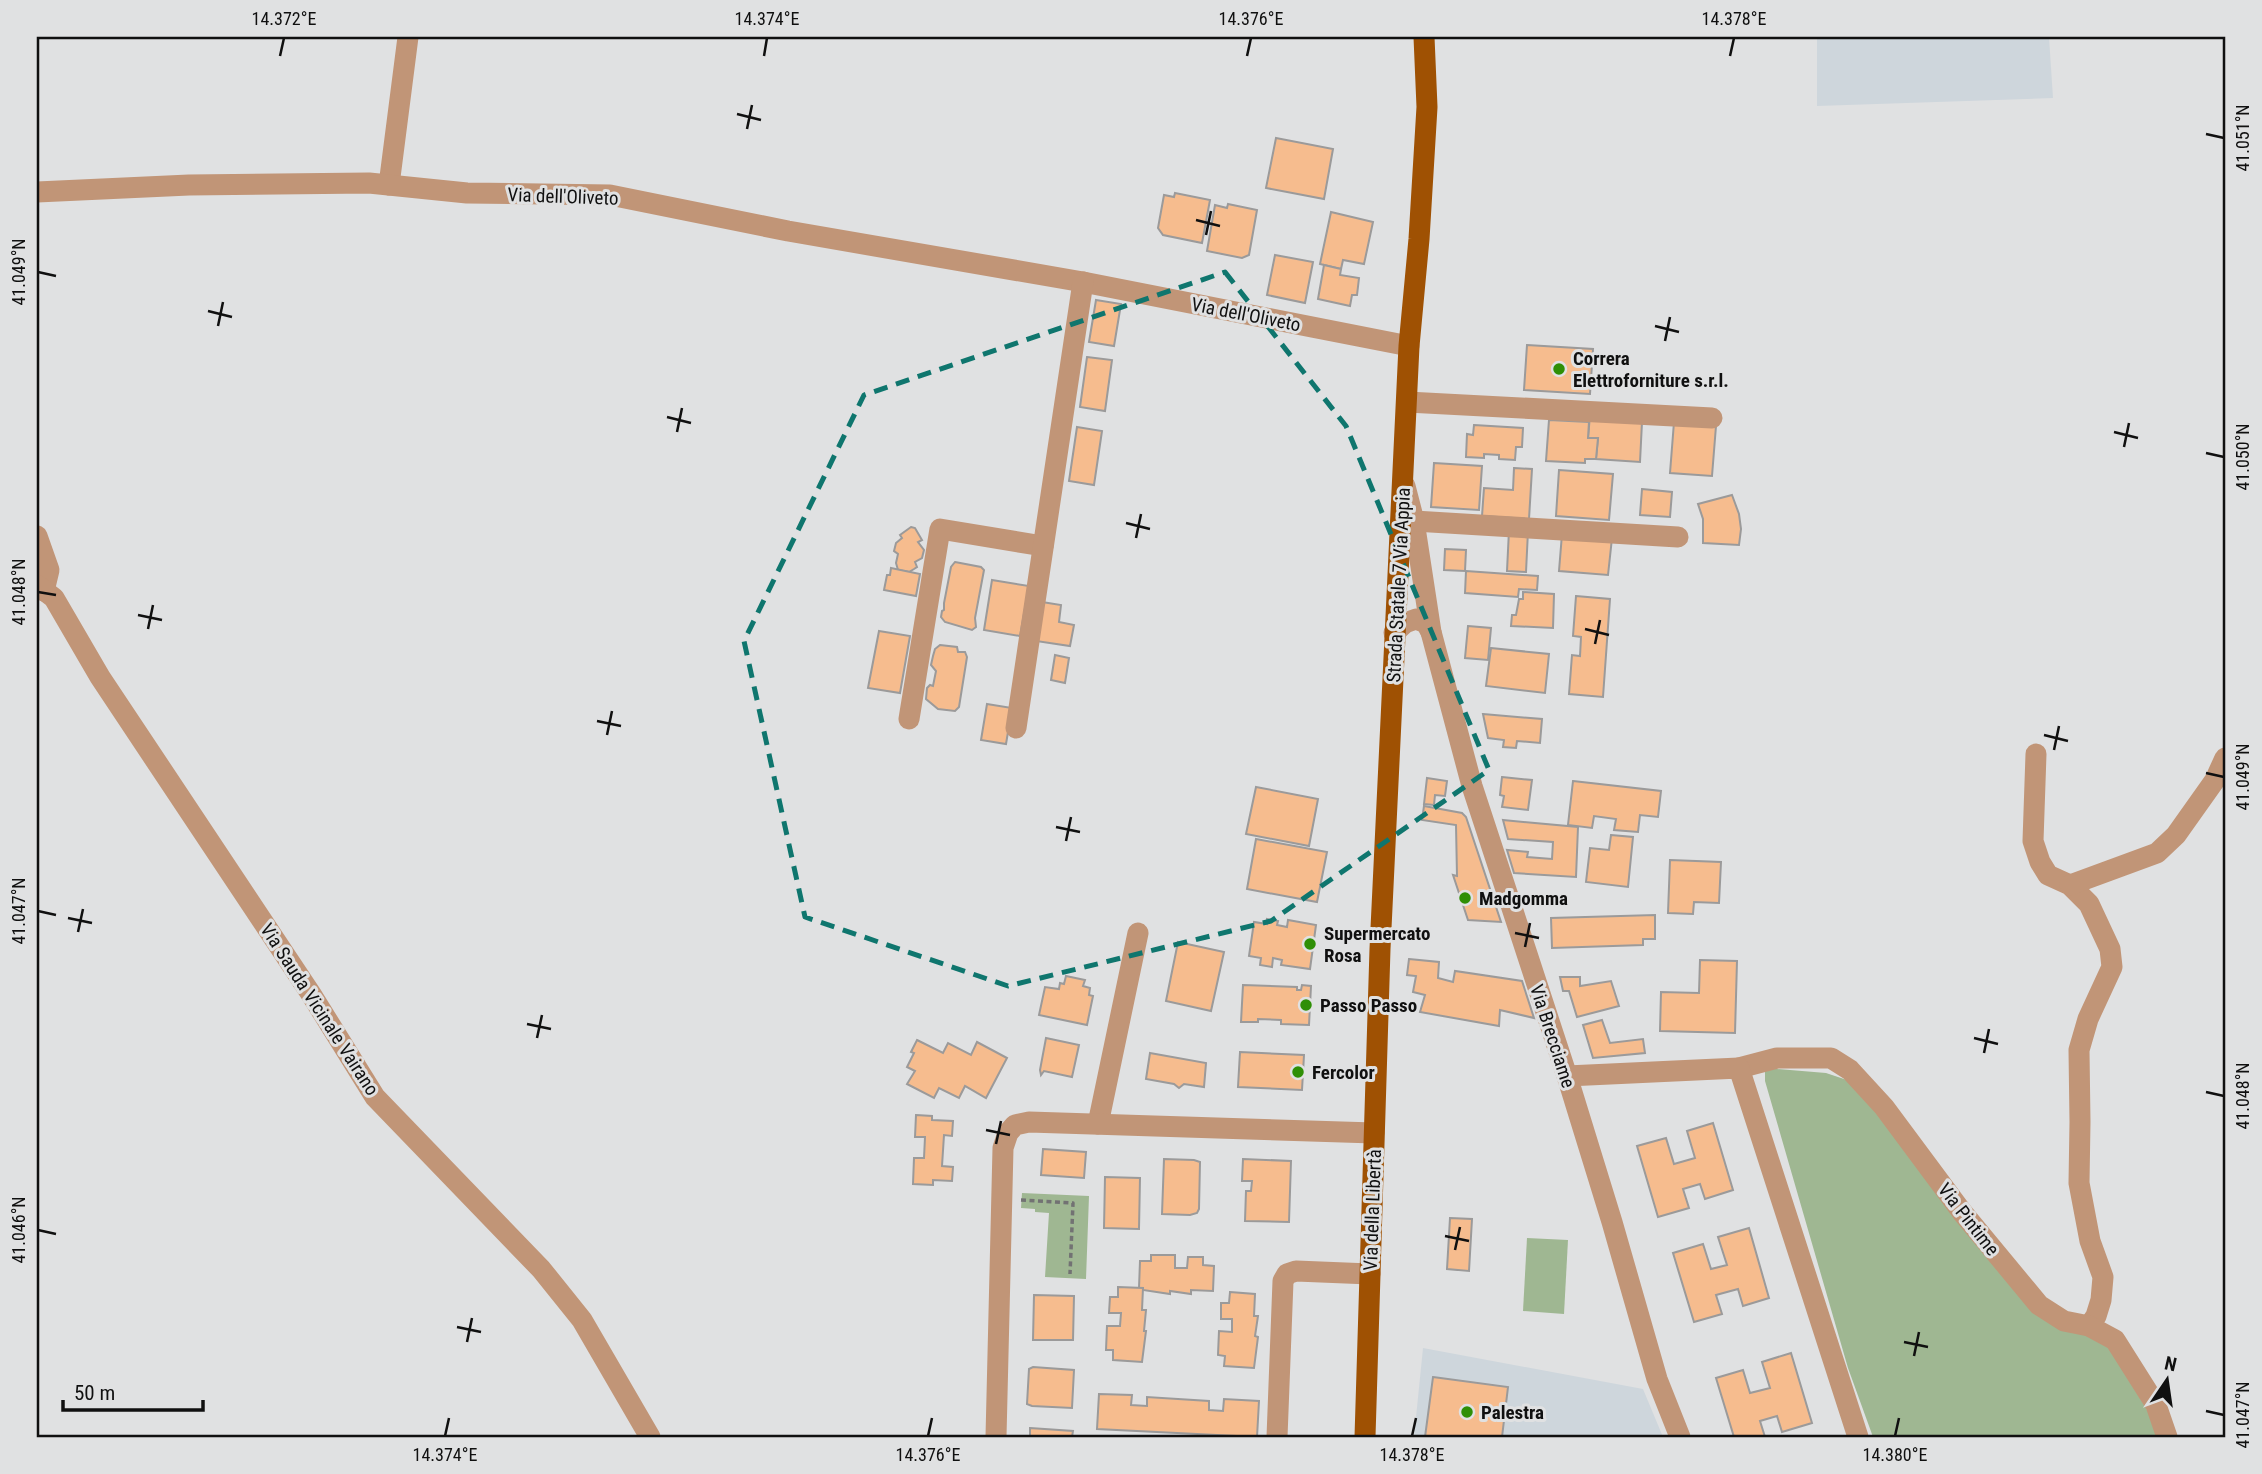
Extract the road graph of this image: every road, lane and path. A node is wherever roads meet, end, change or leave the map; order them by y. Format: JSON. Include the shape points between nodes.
{"nodes":[{"id":1,"x":408,"y":37,"type":"edge"},
{"id":2,"x":1424,"y":37,"type":"edge"},
{"id":3,"x":389,"y":185,"type":"junction"},
{"id":4,"x":37,"y":192,"type":"edge"},
{"id":5,"x":1083,"y":282,"type":"junction"},
{"id":6,"x":1409,"y":346,"type":"junction"},
{"id":7,"x":1407,"y":402,"type":"junction"},
{"id":8,"x":1712,"y":418,"type":"dead end"},
{"id":9,"x":1404,"y":481,"type":"junction"},
{"id":10,"x":1414,"y":522,"type":"junction"},
{"id":11,"x":37,"y":536,"type":"edge"},
{"id":12,"x":1678,"y":537,"type":"dead end"},
{"id":13,"x":1043,"y":546,"type":"junction"},
{"id":14,"x":40,"y":588,"type":"edge"},
{"id":15,"x":1431,"y":632,"type":"junction"},
{"id":16,"x":1394,"y":633,"type":"junction"},
{"id":17,"x":909,"y":719,"type":"dead end"},
{"id":18,"x":1016,"y":728,"type":"dead end"},
{"id":19,"x":2036,"y":754,"type":"dead end"},
{"id":20,"x":2225,"y":758,"type":"edge"},
{"id":21,"x":2070,"y":885,"type":"junction"},
{"id":22,"x":1138,"y":933,"type":"dead end"},
{"id":23,"x":1739,"y":1068,"type":"junction"},
{"id":24,"x":1567,"y":1076,"type":"junction"},
{"id":25,"x":1098,"y":1124,"type":"junction"},
{"id":26,"x":1374,"y":1133,"type":"junction"},
{"id":27,"x":1002,"y":1199,"type":"junction"},
{"id":28,"x":1070,"y":1274,"type":"dead end"},
{"id":29,"x":1370,"y":1274,"type":"junction"},
{"id":30,"x":2089,"y":1326,"type":"junction"},
{"id":31,"x":650,"y":1437,"type":"edge"},
{"id":32,"x":996,"y":1437,"type":"edge"},
{"id":33,"x":1277,"y":1437,"type":"edge"},
{"id":34,"x":1365,"y":1437,"type":"edge"},
{"id":35,"x":1680,"y":1437,"type":"edge"},
{"id":36,"x":1858,"y":1437,"type":"edge"},
{"id":37,"x":2167,"y":1437,"type":"edge"}],
"edges":[{"from":1,"to":3,"type":"street"},
{"from":2,"to":6,"type":"main road","name":"Strada Statale 7 Via Appia","via":[[1427,107]]},
{"from":3,"to":4,"type":"street","name":"Via dell'Oliveto","via":[[189,185]]},
{"from":3,"to":5,"type":"street","name":"Via dell'Oliveto","via":[[467,193],[610,195]]},
{"from":5,"to":6,"type":"street","name":"Via dell'Oliveto"},
{"from":5,"to":13,"type":"street"},
{"from":6,"to":7,"type":"main road","name":"Strada Statale 7 Via Appia"},
{"from":7,"to":8,"type":"street"},
{"from":7,"to":9,"type":"main road","name":"Strada Statale 7 Via Appia"},
{"from":9,"to":10,"type":"street","name":"Via Brecciame"},
{"from":9,"to":16,"type":"main road","name":"Strada Statale 7 Via Appia"},
{"from":10,"to":12,"type":"street"},
{"from":10,"to":15,"type":"street","name":"Via Brecciame"},
{"from":11,"to":14,"type":"street","name":"Via Sauda Vicinale Vairano","via":[[49,570]]},
{"from":13,"to":17,"type":"street","via":[[940,529]]},
{"from":13,"to":18,"type":"street"},
{"from":14,"to":31,"type":"street","name":"Via Sauda Vicinale Vairano","via":[[54,598],[100,677],[376,1097],[541,1269],[582,1320]]},
{"from":15,"to":16,"type":"street","via":[[1426,623],[1416,619]]},
{"from":15,"to":24,"type":"street","name":"Via Brecciame","via":[[1472,786]]},
{"from":16,"to":26,"type":"main road","name":"Strada Statale 7 Via Appia"},
{"from":19,"to":21,"type":"street","via":[[2033,841],[2048,875]]},
{"from":20,"to":21,"type":"street","via":[[2176,835],[2157,853]]},
{"from":21,"to":30,"type":"street","via":[[2089,904],[2110,949],[2112,967],[2078,1050],[2078,1183],[2090,1241],[2104,1278],[2096,1316]]},
{"from":22,"to":25,"type":"street"},
{"from":23,"to":24,"type":"street","name":"Via Pintime"},
{"from":23,"to":30,"type":"street","name":"Via Pintime","via":[[1777,1058],[1830,1058],[1850,1070],[2039,1305],[2064,1321]]},
{"from":23,"to":36,"type":"street"},
{"from":24,"to":35,"type":"street","name":"Via Brecciame","via":[[1657,1379]]},
{"from":25,"to":26,"type":"street","name":"Via della Libertà"},
{"from":25,"to":27,"type":"street","name":"Via della Libertà","via":[[1015,1125],[1003,1148]]},
{"from":26,"to":29,"type":"main road","name":"Via della Libertà"},
{"from":27,"to":28,"type":"path","via":[[1073,1203]]},
{"from":27,"to":32,"type":"street","name":"Via della Libertà"},
{"from":29,"to":33,"type":"street","via":[[1296,1271],[1283,1281]]},
{"from":29,"to":34,"type":"main road","name":"Via della Libertà"},
{"from":30,"to":37,"type":"street","name":"Via Pintime","via":[[2115,1340],[2156,1405]]}]}
